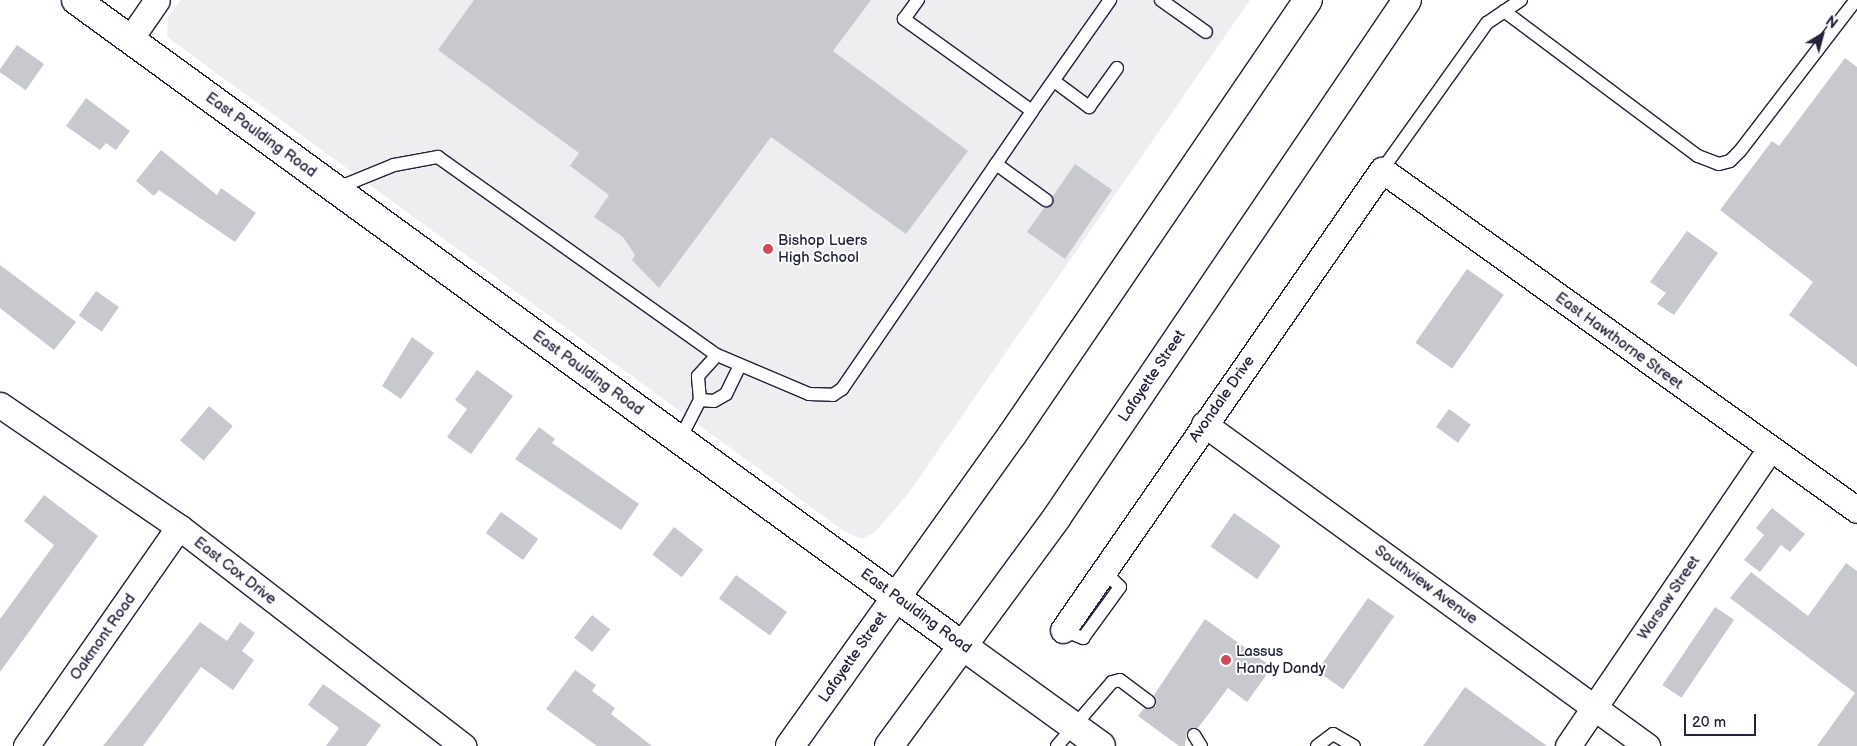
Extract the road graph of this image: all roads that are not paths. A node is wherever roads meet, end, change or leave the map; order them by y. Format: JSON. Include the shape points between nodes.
{"nodes":[{"id":1,"x":76,"y":0,"type":"edge"},
{"id":2,"x":157,"y":0,"type":"edge"},
{"id":3,"x":918,"y":0,"type":"edge"},
{"id":4,"x":1110,"y":0,"type":"edge"},
{"id":5,"x":1161,"y":0,"type":"edge"},
{"id":6,"x":1308,"y":0,"type":"edge"},
{"id":7,"x":1408,"y":0,"type":"edge"},
{"id":8,"x":1521,"y":0,"type":"edge"},
{"id":9,"x":1856,"y":0,"type":"edge"},
{"id":10,"x":1504,"y":11,"type":"junction"},
{"id":11,"x":1206,"y":32,"type":"dead end"},
{"id":12,"x":130,"y":39,"type":"junction"},
{"id":13,"x":1117,"y":68,"type":"dead end"},
{"id":14,"x":1054,"y":81,"type":"junction"},
{"id":15,"x":1032,"y":111,"type":"junction"},
{"id":16,"x":996,"y":164,"type":"junction"},
{"id":17,"x":1382,"y":170,"type":"junction"},
{"id":18,"x":334,"y":189,"type":"junction"},
{"id":19,"x":1046,"y":200,"type":"dead end"},
{"id":20,"x":717,"y":355,"type":"junction"},
{"id":21,"x":739,"y":367,"type":"junction"},
{"id":22,"x":700,"y":400,"type":"junction"},
{"id":23,"x":0,"y":405,"type":"edge"},
{"id":24,"x":1204,"y":424,"type":"junction"},
{"id":25,"x":680,"y":440,"type":"junction"},
{"id":26,"x":1770,"y":449,"type":"junction"},
{"id":27,"x":1857,"y":510,"type":"edge"},
{"id":28,"x":179,"y":527,"type":"junction"},
{"id":29,"x":895,"y":596,"type":"junction"},
{"id":30,"x":1063,"y":630,"type":"dead end"},
{"id":31,"x":963,"y":646,"type":"junction"},
{"id":32,"x":1149,"y":702,"type":"dead end"},
{"id":33,"x":1594,"y":708,"type":"junction"},
{"id":34,"x":1194,"y":735,"type":"dead end"},
{"id":35,"x":1066,"y":736,"type":"edge"},
{"id":36,"x":437,"y":739,"type":"edge"},
{"id":37,"x":26,"y":746,"type":"edge"},
{"id":38,"x":463,"y":746,"type":"edge"},
{"id":39,"x":790,"y":746,"type":"edge"},
{"id":40,"x":889,"y":746,"type":"edge"},
{"id":41,"x":1101,"y":746,"type":"edge"},
{"id":42,"x":1201,"y":746,"type":"edge"},
{"id":43,"x":1317,"y":746,"type":"edge"},
{"id":44,"x":1354,"y":746,"type":"edge"},
{"id":45,"x":1568,"y":746,"type":"edge"},
{"id":46,"x":1647,"y":746,"type":"edge"}],
"edges":[{"from":1,"to":12,"type":"main road","name":"East Paulding Road"},
{"from":2,"to":12,"type":"street"},
{"from":3,"to":15,"type":"lane","via":[[904,19]]},
{"from":4,"to":14,"type":"lane"},
{"from":5,"to":11,"type":"lane"},
{"from":6,"to":29,"type":"main road","name":"Lafayette Street","via":[[1012,435]]},
{"from":7,"to":31,"type":"main road","name":"Lafayette Street","via":[[1057,517]]},
{"from":8,"to":10,"type":"lane"},
{"from":9,"to":10,"type":"lane","via":[[1740,151],[1719,164],[1698,156]]},
{"from":10,"to":17,"type":"lane","via":[[1487,23]]},
{"from":12,"to":18,"type":"main road","name":"East Paulding Road"},
{"from":13,"to":14,"type":"lane","via":[[1089,107]]},
{"from":14,"to":15,"type":"lane"},
{"from":15,"to":16,"type":"lane"},
{"from":16,"to":19,"type":"lane"},
{"from":16,"to":21,"type":"lane","via":[[842,389],[822,397]]},
{"from":17,"to":24,"type":"street","name":"Avondale Drive"},
{"from":17,"to":26,"type":"street","name":"East Hawthorne Street"},
{"from":18,"to":20,"type":"lane","via":[[394,166],[438,157]]},
{"from":18,"to":25,"type":"main road","name":"East Paulding Road"},
{"from":20,"to":21,"type":"lane"},
{"from":20,"to":22,"type":"lane","via":[[698,376]]},
{"from":21,"to":22,"type":"lane","via":[[726,394],[714,401]]},
{"from":22,"to":25,"type":"lane"},
{"from":23,"to":28,"type":"street","name":"East Cox Drive"},
{"from":24,"to":30,"type":"street","name":"Avondale Drive"},
{"from":24,"to":33,"type":"street","name":"Southview Avenue"},
{"from":25,"to":29,"type":"main road","name":"East Paulding Road"},
{"from":26,"to":27,"type":"street","name":"East Hawthorne Street"},
{"from":26,"to":33,"type":"street","name":"Warsaw Street"},
{"from":28,"to":36,"type":"street","name":"East Cox Drive"},
{"from":28,"to":37,"type":"street","name":"Oakmont Road"},
{"from":29,"to":31,"type":"main road","name":"East Paulding Road"},
{"from":29,"to":39,"type":"main road","name":"Lafayette Street"},
{"from":31,"to":35,"type":"main road","name":"East Paulding Road"},
{"from":31,"to":40,"type":"main road","name":"Lafayette Street"},
{"from":32,"to":35,"type":"lane","via":[[1120,680],[1112,682]]},
{"from":33,"to":45,"type":"street","name":"Warsaw Street"},
{"from":33,"to":46,"type":"street","name":"Southview Avenue"},
{"from":34,"to":42,"type":"lane"},
{"from":35,"to":41,"type":"main road","name":"East Paulding Road"},
{"from":36,"to":38,"type":"street","name":"East Cox Drive"},
{"from":43,"to":44,"type":"lane","via":[[1333,734]]}]}
